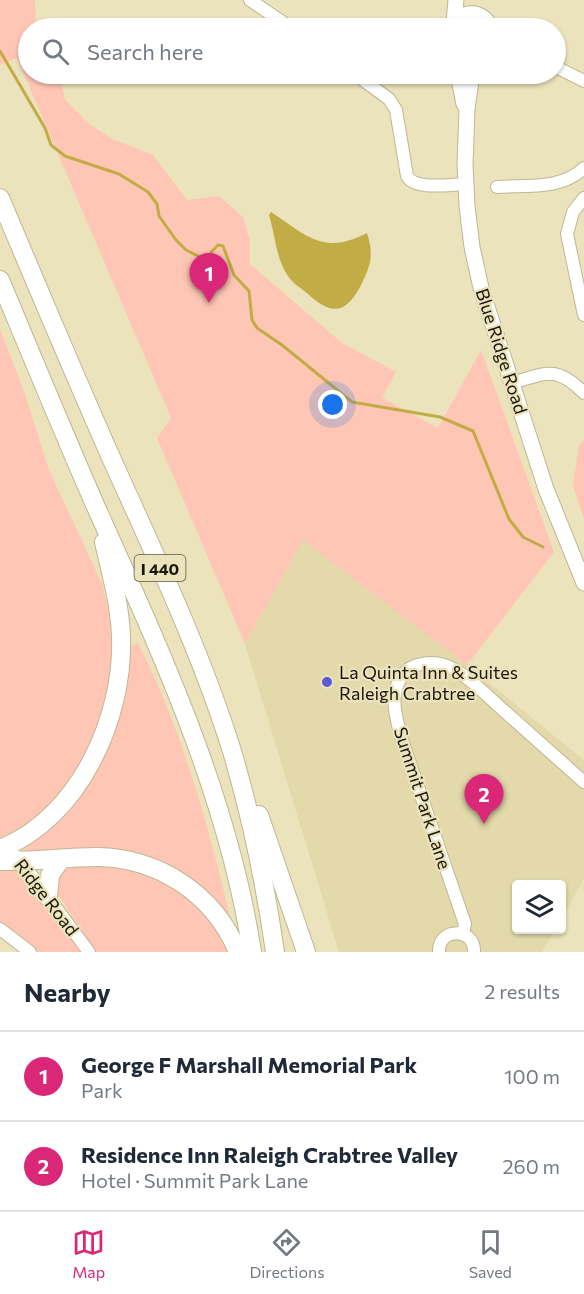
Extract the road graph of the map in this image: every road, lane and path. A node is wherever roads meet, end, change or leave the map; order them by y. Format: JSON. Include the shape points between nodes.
{"nodes":[{"id":1,"x":250,"y":0,"type":"edge"},
{"id":2,"x":456,"y":0,"type":"edge"},
{"id":3,"x":475,"y":0,"type":"edge"},
{"id":4,"x":276,"y":18,"type":"edge"},
{"id":5,"x":454,"y":18,"type":"edge"},
{"id":6,"x":459,"y":18,"type":"edge"},
{"id":7,"x":482,"y":18,"type":"edge"},
{"id":8,"x":486,"y":18,"type":"edge"},
{"id":9,"x":566,"y":73,"type":"edge"},
{"id":10,"x":584,"y":81,"type":"edge"},
{"id":11,"x":369,"y":84,"type":"edge"},
{"id":12,"x":460,"y":84,"type":"edge"},
{"id":13,"x":471,"y":84,"type":"edge"},
{"id":14,"x":467,"y":109,"type":"junction"},
{"id":15,"x":584,"y":168,"type":"edge"},
{"id":16,"x":573,"y":178,"type":"junction"},
{"id":17,"x":466,"y":184,"type":"junction"},
{"id":18,"x":497,"y":187,"type":"dead end"},
{"id":19,"x":584,"y":193,"type":"edge"},
{"id":20,"x":0,"y":198,"type":"edge"},
{"id":21,"x":584,"y":198,"type":"edge"},
{"id":22,"x":0,"y":280,"type":"edge"},
{"id":23,"x":584,"y":315,"type":"edge"},
{"id":24,"x":512,"y":383,"type":"junction"},
{"id":25,"x":584,"y":393,"type":"edge"},
{"id":26,"x":96,"y":505,"type":"junction"},
{"id":27,"x":584,"y":583,"type":"edge"},
{"id":28,"x":231,"y":748,"type":"junction"},
{"id":29,"x":584,"y":782,"type":"edge"},
{"id":30,"x":0,"y":849,"type":"edge"},
{"id":31,"x":61,"y":859,"type":"junction"},
{"id":32,"x":0,"y":861,"type":"edge"},
{"id":33,"x":22,"y":861,"type":"junction"},
{"id":34,"x":48,"y":897,"type":"junction"},
{"id":35,"x":0,"y":929,"type":"edge"},
{"id":36,"x":463,"y":933,"type":"junction"},
{"id":37,"x":30,"y":952,"type":"edge"},
{"id":38,"x":89,"y":952,"type":"edge"},
{"id":39,"x":238,"y":952,"type":"edge"},
{"id":40,"x":252,"y":952,"type":"edge"},
{"id":41,"x":275,"y":952,"type":"edge"},
{"id":42,"x":306,"y":952,"type":"edge"},
{"id":43,"x":439,"y":952,"type":"edge"},
{"id":44,"x":474,"y":952,"type":"edge"}],
"edges":[{"from":1,"to":4,"type":"street"},
{"from":2,"to":5,"type":"main road"},
{"from":3,"to":8,"type":"main road"},
{"from":6,"to":7,"type":"main road","via":[[467,14]]},
{"from":9,"to":10,"type":"street"},
{"from":11,"to":17,"type":"street","via":[[389,99],[396,110],[409,180],[422,185]]},
{"from":12,"to":14,"type":"main road","name":"Blue Ridge Road"},
{"from":13,"to":14,"type":"main road","name":"Blue Ridge Road"},
{"from":14,"to":17,"type":"main road","name":"Blue Ridge Road"},
{"from":15,"to":16,"type":"street"},
{"from":16,"to":18,"type":"street","via":[[550,184]]},
{"from":16,"to":19,"type":"street"},
{"from":17,"to":24,"type":"main road","name":"Blue Ridge Road","via":[[472,247],[481,288]]},
{"from":20,"to":28,"type":"highway","number":"I 440","via":[[177,607]]},
{"from":21,"to":23,"type":"street","via":[[573,213],[567,234]]},
{"from":22,"to":26,"type":"highway","number":"I 440"},
{"from":24,"to":25,"type":"street","via":[[554,374],[570,380]]},
{"from":24,"to":27,"type":"main road","name":"Blue Ridge Road","via":[[546,489]]},
{"from":26,"to":30,"type":"highway","via":[[121,637],[120,675],[112,713],[89,767],[65,800],[35,829]]},
{"from":26,"to":40,"type":"highway","number":"I 440","via":[[204,765],[238,882]]},
{"from":28,"to":41,"type":"highway","number":"I 440","via":[[252,825]]},
{"from":28,"to":42,"type":"highway","via":[[267,836]]},
{"from":29,"to":36,"type":"street","name":"Summit Park Lane","via":[[471,681],[445,665],[426,663],[409,669],[399,680],[393,694],[401,737],[465,924]]},
{"from":30,"to":33,"type":"street","name":"Ridge Road"},
{"from":31,"to":33,"type":"highway"},
{"from":31,"to":34,"type":"highway","via":[[50,875]]},
{"from":31,"to":39,"type":"highway","via":[[122,859],[169,874],[204,901],[228,930]]},
{"from":32,"to":33,"type":"highway"},
{"from":33,"to":34,"type":"street","name":"Ridge Road"},
{"from":34,"to":38,"type":"street","name":"Ridge Road"},
{"from":35,"to":37,"type":"street"},
{"from":36,"to":43,"type":"street","via":[[447,935]]},
{"from":36,"to":44,"type":"street","via":[[471,939]]}]}
